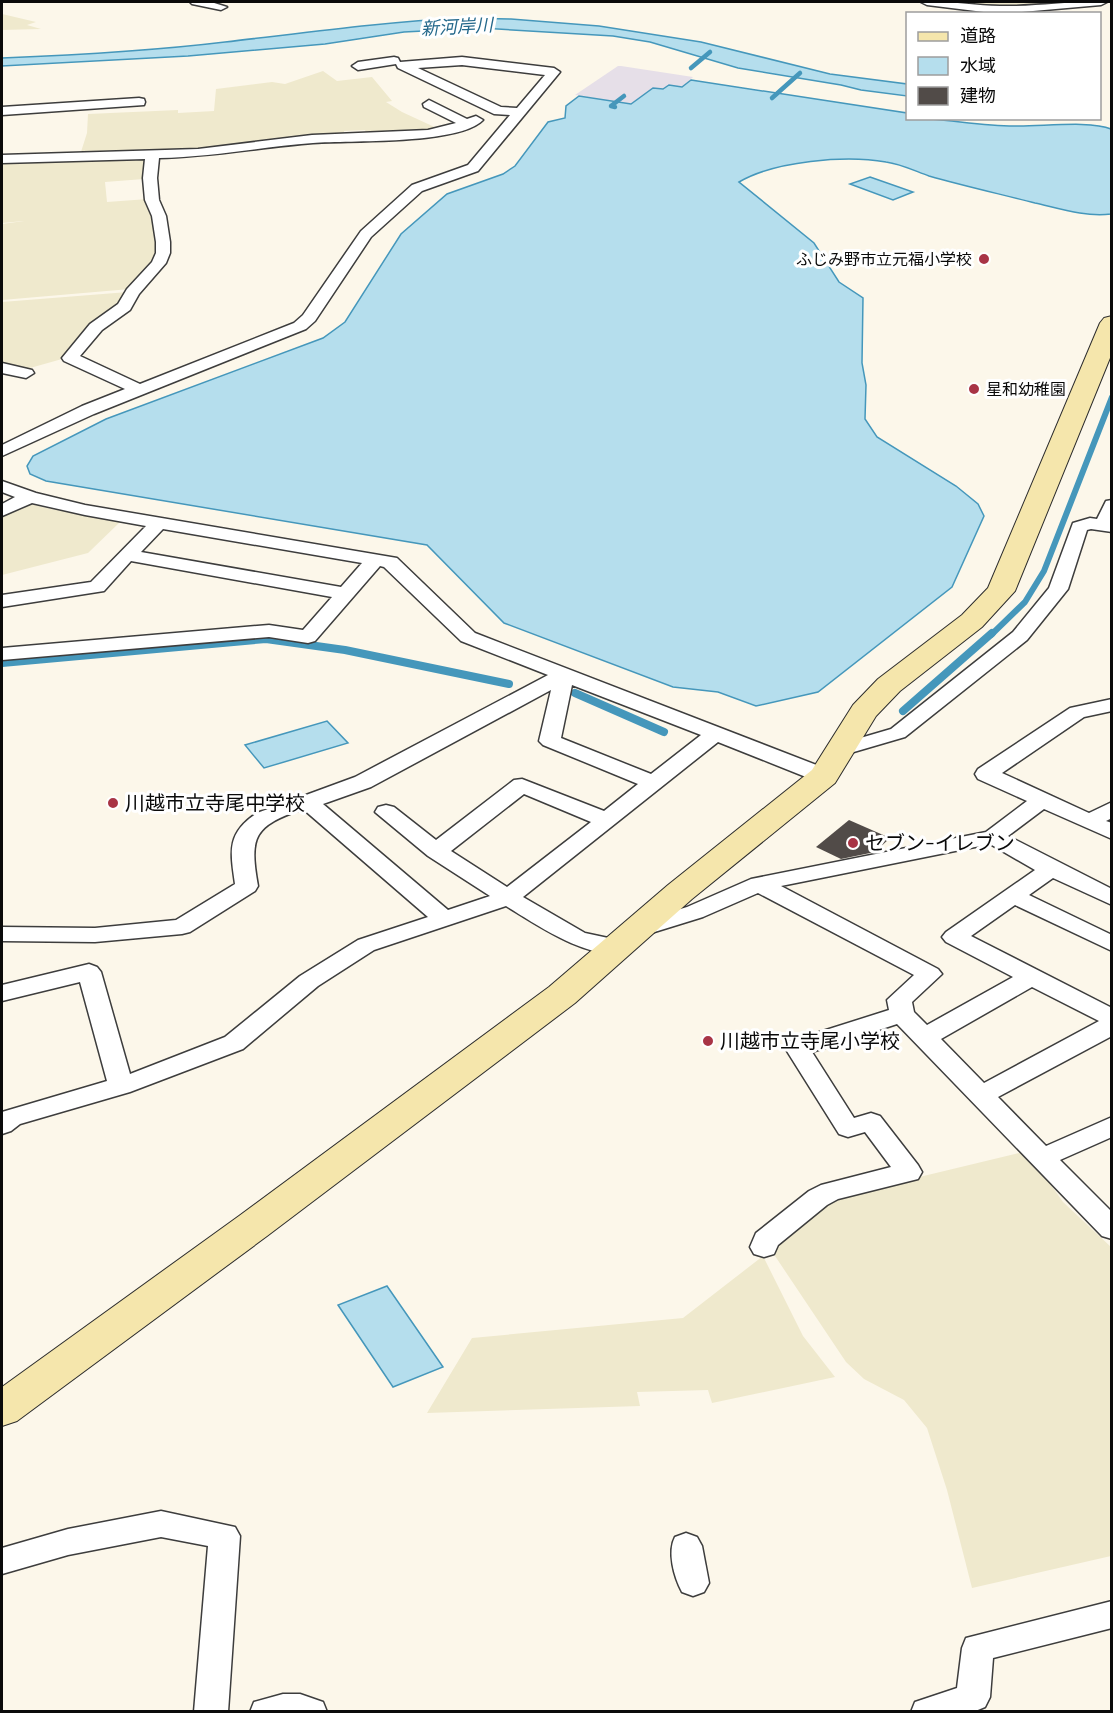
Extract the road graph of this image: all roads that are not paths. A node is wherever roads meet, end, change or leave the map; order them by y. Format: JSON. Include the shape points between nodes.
{"nodes":[{"id":1,"x":196,"y":2,"type":"edge"},
{"id":2,"x":927,"y":2,"type":"edge"},
{"id":3,"x":1101,"y":2,"type":"edge"},
{"id":4,"x":224,"y":4,"type":"edge"},
{"id":5,"x":211,"y":16,"type":"dead end"},
{"id":6,"x":395,"y":60,"type":"junction"},
{"id":7,"x":358,"y":66,"type":"dead end"},
{"id":8,"x":139,"y":102,"type":"dead end"},
{"id":9,"x":429,"y":104,"type":"dead end"},
{"id":10,"x":2,"y":111,"type":"edge"},
{"id":11,"x":500,"y":111,"type":"junction"},
{"id":12,"x":520,"y":112,"type":"junction"},
{"id":13,"x":467,"y":124,"type":"junction"},
{"id":14,"x":152,"y":156,"type":"junction"},
{"id":15,"x":2,"y":159,"type":"edge"},
{"id":16,"x":1112,"y":323,"type":"edge"},
{"id":17,"x":2,"y":368,"type":"edge"},
{"id":18,"x":26,"y":373,"type":"dead end"},
{"id":19,"x":138,"y":389,"type":"junction"},
{"id":20,"x":2,"y":451,"type":"edge"},
{"id":21,"x":2,"y":486,"type":"edge"},
{"id":22,"x":30,"y":497,"type":"junction"},
{"id":23,"x":1112,"y":504,"type":"edge"},
{"id":24,"x":2,"y":511,"type":"edge"},
{"id":25,"x":159,"y":523,"type":"junction"},
{"id":26,"x":1108,"y":526,"type":"edge"},
{"id":27,"x":127,"y":555,"type":"junction"},
{"id":28,"x":375,"y":560,"type":"junction"},
{"id":29,"x":346,"y":594,"type":"junction"},
{"id":30,"x":2,"y":601,"type":"edge"},
{"id":31,"x":2,"y":654,"type":"edge"},
{"id":32,"x":564,"y":675,"type":"junction"},
{"id":33,"x":1112,"y":705,"type":"edge"},
{"id":34,"x":715,"y":734,"type":"junction"},
{"id":35,"x":832,"y":763,"type":"junction"},
{"id":36,"x":653,"y":783,"type":"junction"},
{"id":37,"x":1042,"y":800,"type":"junction"},
{"id":38,"x":309,"y":802,"type":"junction"},
{"id":39,"x":1112,"y":808,"type":"edge"},
{"id":40,"x":386,"y":812,"type":"dead end"},
{"id":41,"x":606,"y":820,"type":"junction"},
{"id":42,"x":1090,"y":822,"type":"junction"},
{"id":43,"x":1112,"y":832,"type":"edge"},
{"id":44,"x":993,"y":837,"type":"junction"},
{"id":45,"x":436,"y":851,"type":"junction"},
{"id":46,"x":1051,"y":869,"type":"junction"},
{"id":47,"x":759,"y":884,"type":"junction"},
{"id":48,"x":1012,"y":895,"type":"junction"},
{"id":49,"x":508,"y":898,"type":"junction"},
{"id":50,"x":1112,"y":898,"type":"edge"},
{"id":51,"x":443,"y":918,"type":"junction"},
{"id":52,"x":2,"y":934,"type":"edge"},
{"id":53,"x":629,"y":938,"type":"junction"},
{"id":54,"x":1112,"y":944,"type":"edge"},
{"id":55,"x":1031,"y":978,"type":"junction"},
{"id":56,"x":2,"y":993,"type":"edge"},
{"id":57,"x":902,"y":1014,"type":"junction"},
{"id":58,"x":1112,"y":1018,"type":"edge"},
{"id":59,"x":1112,"y":1025,"type":"edge"},
{"id":60,"x":925,"y":1037,"type":"junction"},
{"id":61,"x":121,"y":1086,"type":"junction"},
{"id":62,"x":981,"y":1095,"type":"junction"},
{"id":63,"x":2,"y":1125,"type":"edge"},
{"id":64,"x":1112,"y":1126,"type":"edge"},
{"id":65,"x":1042,"y":1158,"type":"junction"},
{"id":66,"x":1112,"y":1229,"type":"edge"},
{"id":67,"x":764,"y":1247,"type":"dead end"},
{"id":68,"x":2,"y":1409,"type":"edge"},
{"id":69,"x":686,"y":1546,"type":"dead end"},
{"id":70,"x":2,"y":1561,"type":"edge"},
{"id":71,"x":693,"y":1583,"type":"dead end"},
{"id":72,"x":1112,"y":1614,"type":"edge"},
{"id":73,"x":930,"y":1711,"type":"edge"},
{"id":74,"x":211,"y":1712,"type":"edge"},
{"id":75,"x":266,"y":1712,"type":"edge"},
{"id":76,"x":311,"y":1712,"type":"edge"}],
"edges":[{"from":1,"to":4,"type":"street"},
{"from":2,"to":3,"type":"street","via":[[1000,10]]},
{"from":4,"to":5,"type":"street"},
{"from":6,"to":7,"type":"street"},
{"from":6,"to":11,"type":"street"},
{"from":6,"to":12,"type":"street","via":[[462,61],[503,69],[554,72]]},
{"from":8,"to":10,"type":"street"},
{"from":9,"to":13,"type":"street"},
{"from":11,"to":12,"type":"street"},
{"from":11,"to":13,"type":"street"},
{"from":12,"to":19,"type":"street","via":[[473,168],[417,188],[366,234],[300,326]]},
{"from":13,"to":14,"type":"street","via":[[428,134],[312,139]]},
{"from":14,"to":15,"type":"street"},
{"from":14,"to":19,"type":"street","via":[[152,200],[159,216],[163,253],[159,263],[132,292],[125,307],[96,327],[70,358]]},
{"from":16,"to":35,"type":"street","via":[[1000,591],[972,621],[889,685],[864,711]]},
{"from":17,"to":18,"type":"street"},
{"from":19,"to":20,"type":"street"},
{"from":21,"to":22,"type":"street"},
{"from":22,"to":24,"type":"street"},
{"from":22,"to":25,"type":"street"},
{"from":23,"to":26,"type":"street"},
{"from":25,"to":27,"type":"street"},
{"from":25,"to":28,"type":"street"},
{"from":26,"to":35,"type":"street","via":[[1090,523],[1079,527],[1058,589],[1020,636],[898,733]]},
{"from":27,"to":29,"type":"street"},
{"from":27,"to":30,"type":"street","via":[[97,587]]},
{"from":28,"to":29,"type":"street"},
{"from":28,"to":32,"type":"street","via":[[390,562],[468,638]]},
{"from":29,"to":31,"type":"street","via":[[308,637],[269,631]]},
{"from":32,"to":34,"type":"street"},
{"from":32,"to":36,"type":"street","via":[[550,741]]},
{"from":32,"to":38,"type":"street","via":[[361,784]]},
{"from":33,"to":37,"type":"street","via":[[1077,712],[986,774]]},
{"from":34,"to":35,"type":"street"},
{"from":34,"to":36,"type":"street"},
{"from":35,"to":53,"type":"street"},
{"from":36,"to":41,"type":"street"},
{"from":37,"to":42,"type":"street"},
{"from":37,"to":44,"type":"street"},
{"from":38,"to":51,"type":"street"},
{"from":38,"to":52,"type":"street","via":[[252,826],[243,841],[247,886],[182,927],[95,935]]},
{"from":39,"to":42,"type":"street"},
{"from":40,"to":45,"type":"street"},
{"from":41,"to":45,"type":"street","via":[[522,785]]},
{"from":41,"to":49,"type":"street"},
{"from":42,"to":43,"type":"street"},
{"from":44,"to":46,"type":"street"},
{"from":44,"to":47,"type":"street"},
{"from":45,"to":49,"type":"street"},
{"from":46,"to":48,"type":"street"},
{"from":46,"to":50,"type":"street"},
{"from":47,"to":53,"type":"street"},
{"from":47,"to":57,"type":"street","via":[[930,974],[899,1000]]},
{"from":48,"to":54,"type":"street"},
{"from":48,"to":55,"type":"street","via":[[954,937]]},
{"from":49,"to":51,"type":"street"},
{"from":49,"to":53,"type":"street","via":[[578,939]]},
{"from":51,"to":61,"type":"street","via":[[366,945],[309,981],[234,1043]]},
{"from":53,"to":68,"type":"street","via":[[544,1009]]},
{"from":55,"to":58,"type":"street"},
{"from":55,"to":60,"type":"street"},
{"from":56,"to":61,"type":"street","via":[[89,972]]},
{"from":57,"to":60,"type":"street"},
{"from":57,"to":67,"type":"street","via":[[797,1048],[848,1128],[872,1122],[909,1172],[818,1198],[766,1240]]},
{"from":59,"to":62,"type":"street"},
{"from":60,"to":62,"type":"street"},
{"from":61,"to":63,"type":"street","via":[[19,1116]]},
{"from":62,"to":65,"type":"street"},
{"from":64,"to":65,"type":"street"},
{"from":65,"to":66,"type":"street"},
{"from":69,"to":71,"type":"street"},
{"from":70,"to":74,"type":"street","via":[[68,1542],[161,1524],[224,1536]]},
{"from":72,"to":73,"type":"street","via":[[978,1648],[973,1697]]},
{"from":75,"to":76,"type":"street","via":[[280,1708]]}]}
